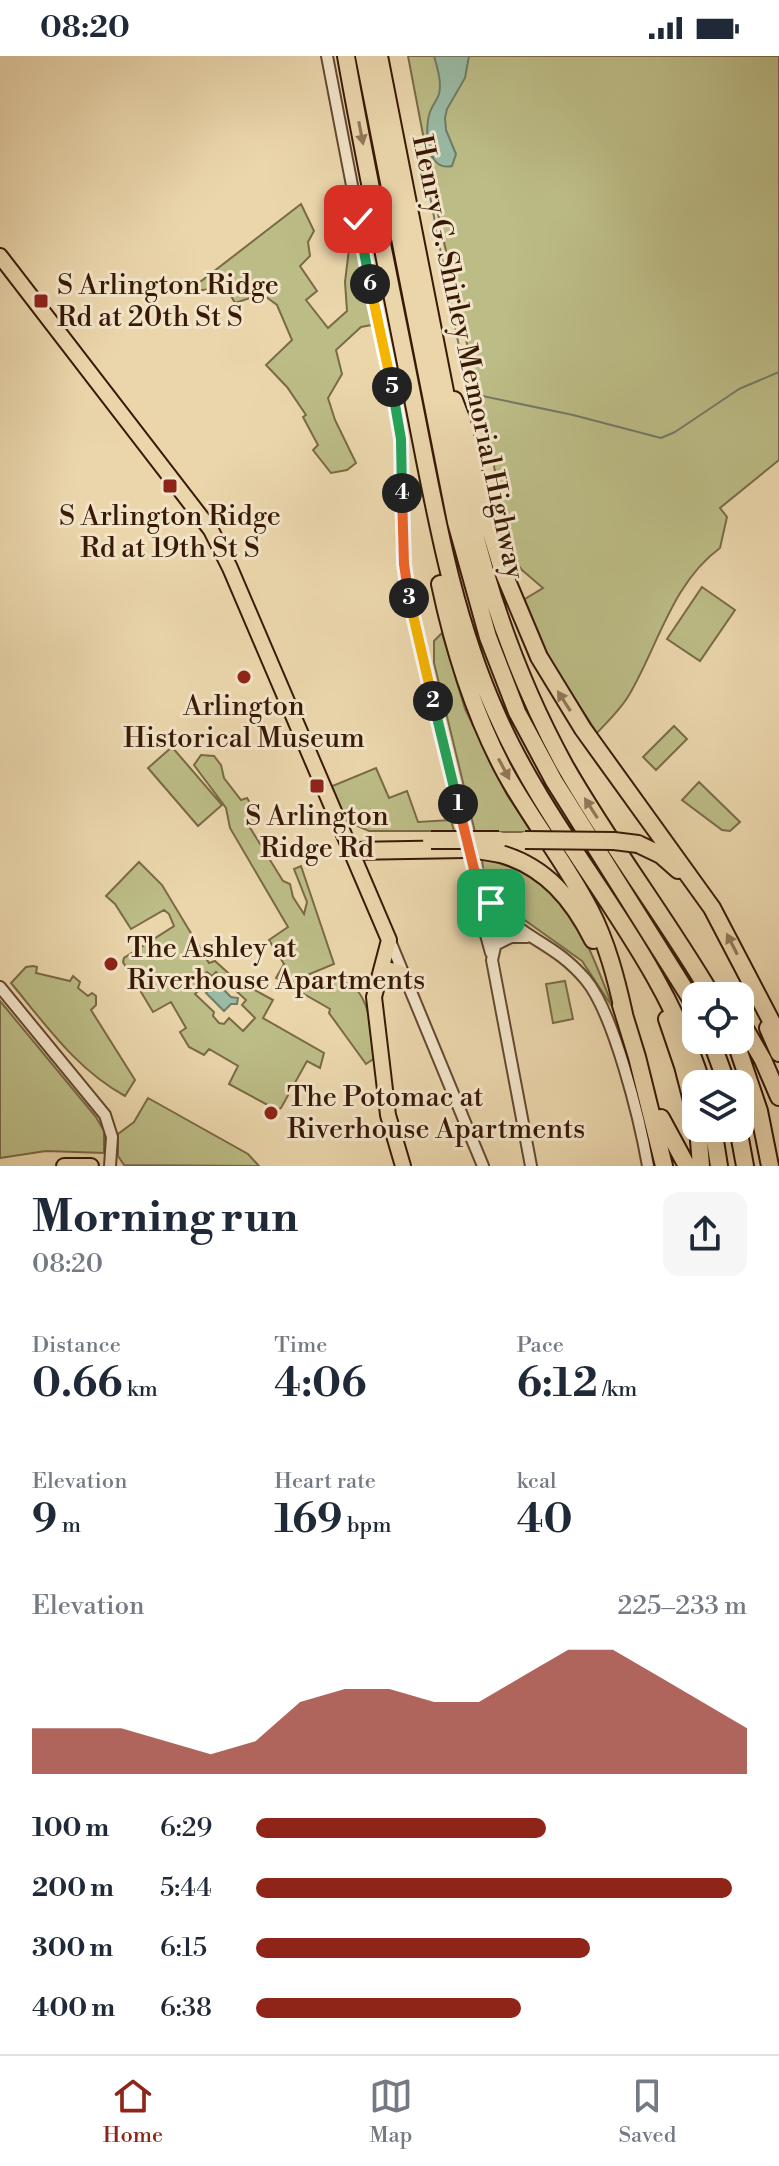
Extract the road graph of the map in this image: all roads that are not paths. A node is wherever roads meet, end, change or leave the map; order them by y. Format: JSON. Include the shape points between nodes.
{"nodes":[{"id":1,"x":327,"y":56,"type":"edge"},
{"id":2,"x":346,"y":56,"type":"edge"},
{"id":3,"x":364,"y":56,"type":"edge"},
{"id":4,"x":379,"y":56,"type":"edge"},
{"id":5,"x":0,"y":256,"type":"edge"},
{"id":6,"x":439,"y":362,"type":"junction"},
{"id":7,"x":482,"y":592,"type":"junction"},
{"id":8,"x":489,"y":613,"type":"junction"},
{"id":9,"x":456,"y":625,"type":"junction"},
{"id":10,"x":349,"y":846,"type":"junction"},
{"id":11,"x":500,"y":847,"type":"junction"},
{"id":12,"x":579,"y":860,"type":"junction"},
{"id":13,"x":474,"y":869,"type":"junction"},
{"id":14,"x":650,"y":899,"type":"junction"},
{"id":15,"x":718,"y":917,"type":"junction"},
{"id":16,"x":507,"y":921,"type":"junction"},
{"id":17,"x":529,"y":937,"type":"junction"},
{"id":18,"x":389,"y":940,"type":"junction"},
{"id":19,"x":495,"y":945,"type":"junction"},
{"id":20,"x":492,"y":960,"type":"junction"},
{"id":21,"x":746,"y":971,"type":"junction"},
{"id":22,"x":405,"y":978,"type":"junction"},
{"id":23,"x":378,"y":980,"type":"junction"},
{"id":24,"x":703,"y":982,"type":"edge"},
{"id":25,"x":716,"y":982,"type":"edge"},
{"id":26,"x":682,"y":985,"type":"edge"},
{"id":27,"x":0,"y":987,"type":"edge"},
{"id":28,"x":624,"y":1014,"type":"junction"},
{"id":29,"x":779,"y":1036,"type":"edge"},
{"id":30,"x":754,"y":1044,"type":"edge"},
{"id":31,"x":779,"y":1053,"type":"edge"},
{"id":32,"x":740,"y":1054,"type":"edge"},
{"id":33,"x":637,"y":1057,"type":"junction"},
{"id":34,"x":684,"y":1070,"type":"edge"},
{"id":35,"x":697,"y":1070,"type":"edge"},
{"id":36,"x":779,"y":1097,"type":"edge"},
{"id":37,"x":699,"y":1142,"type":"edge"},
{"id":38,"x":715,"y":1142,"type":"edge"},
{"id":39,"x":741,"y":1142,"type":"edge"},
{"id":40,"x":64,"y":1166,"type":"edge"},
{"id":41,"x":91,"y":1166,"type":"edge"},
{"id":42,"x":110,"y":1166,"type":"edge"},
{"id":43,"x":403,"y":1166,"type":"edge"},
{"id":44,"x":483,"y":1166,"type":"edge"},
{"id":45,"x":531,"y":1166,"type":"edge"},
{"id":46,"x":648,"y":1166,"type":"edge"},
{"id":47,"x":664,"y":1166,"type":"edge"},
{"id":48,"x":687,"y":1166,"type":"edge"},
{"id":49,"x":701,"y":1166,"type":"edge"},
{"id":50,"x":719,"y":1166,"type":"edge"},
{"id":51,"x":745,"y":1166,"type":"edge"},
{"id":52,"x":770,"y":1166,"type":"edge"}],
"edges":[{"from":1,"to":13,"type":"street","via":[[401,439],[408,594]]},
{"from":2,"to":9,"type":"highway","name":"Henry G. Shirley Memorial Highway","one_way":true,"via":[[432,499],[436,564]]},
{"from":3,"to":7,"type":"highway","via":[[456,522]]},
{"from":4,"to":6,"type":"highway","name":"Henry G. Shirley Memorial Highway"},
{"from":5,"to":10,"type":"main road","via":[[211,530]]},
{"from":6,"to":7,"type":"highway","name":"Henry G. Shirley Memorial Highway"},
{"from":15,"to":6,"type":"highway","one_way":true,"via":[[544,668],[507,583],[462,421]]},
{"from":7,"to":8,"type":"highway"},
{"from":14,"to":8,"type":"highway","name":"Henry G. Shirley Memorial Highway","one_way":true,"via":[[554,746]]},
{"from":8,"to":26,"type":"highway","via":[[507,687],[541,758]]},
{"from":9,"to":12,"type":"highway","via":[[507,737]]},
{"from":9,"to":28,"type":"highway","one_way":true,"via":[[469,690],[499,760],[597,924]]},
{"from":10,"to":11,"type":"highway","bridge":true},
{"from":10,"to":18,"type":"main road"},
{"from":11,"to":15,"type":"highway","bridge":true,"via":[[525,840],[638,844],[674,866]]},
{"from":11,"to":28,"type":"highway","via":[[564,894],[598,949]]},
{"from":12,"to":34,"type":"highway","via":[[661,1008]]},
{"from":12,"to":35,"type":"highway","via":[[660,984]]},
{"from":13,"to":16,"type":"street","via":[[487,897]]},
{"from":13,"to":20,"type":"street"},
{"from":14,"to":24,"type":"highway","name":"Henry G. Shirley Memorial Highway"},
{"from":14,"to":25,"type":"highway","via":[[692,945]]},
{"from":21,"to":15,"type":"highway","one_way":true},
{"from":16,"to":17,"type":"street"},
{"from":16,"to":19,"type":"street"},
{"from":17,"to":19,"type":"street","via":[[511,937]]},
{"from":17,"to":46,"type":"street","via":[[575,968],[602,1006]]},
{"from":18,"to":22,"type":"street"},
{"from":18,"to":23,"type":"main road"},
{"from":19,"to":20,"type":"street"},
{"from":20,"to":45,"type":"street"},
{"from":21,"to":29,"type":"highway"},
{"from":21,"to":31,"type":"highway"},
{"from":22,"to":23,"type":"main road","via":[[391,970]]},
{"from":22,"to":44,"type":"street"},
{"from":23,"to":43,"type":"main road","via":[[374,997],[382,1072]]},
{"from":27,"to":42,"type":"street","via":[[105,1115],[112,1130]]},
{"from":28,"to":33,"type":"highway"},
{"from":30,"to":36,"type":"highway"},
{"from":32,"to":52,"type":"highway"},
{"from":33,"to":47,"type":"highway"},
{"from":33,"to":48,"type":"highway","via":[[667,1133]]},
{"from":37,"to":49,"type":"highway"},
{"from":38,"to":50,"type":"highway"},
{"from":39,"to":51,"type":"highway"},
{"from":40,"to":41,"type":"main road"}]}
